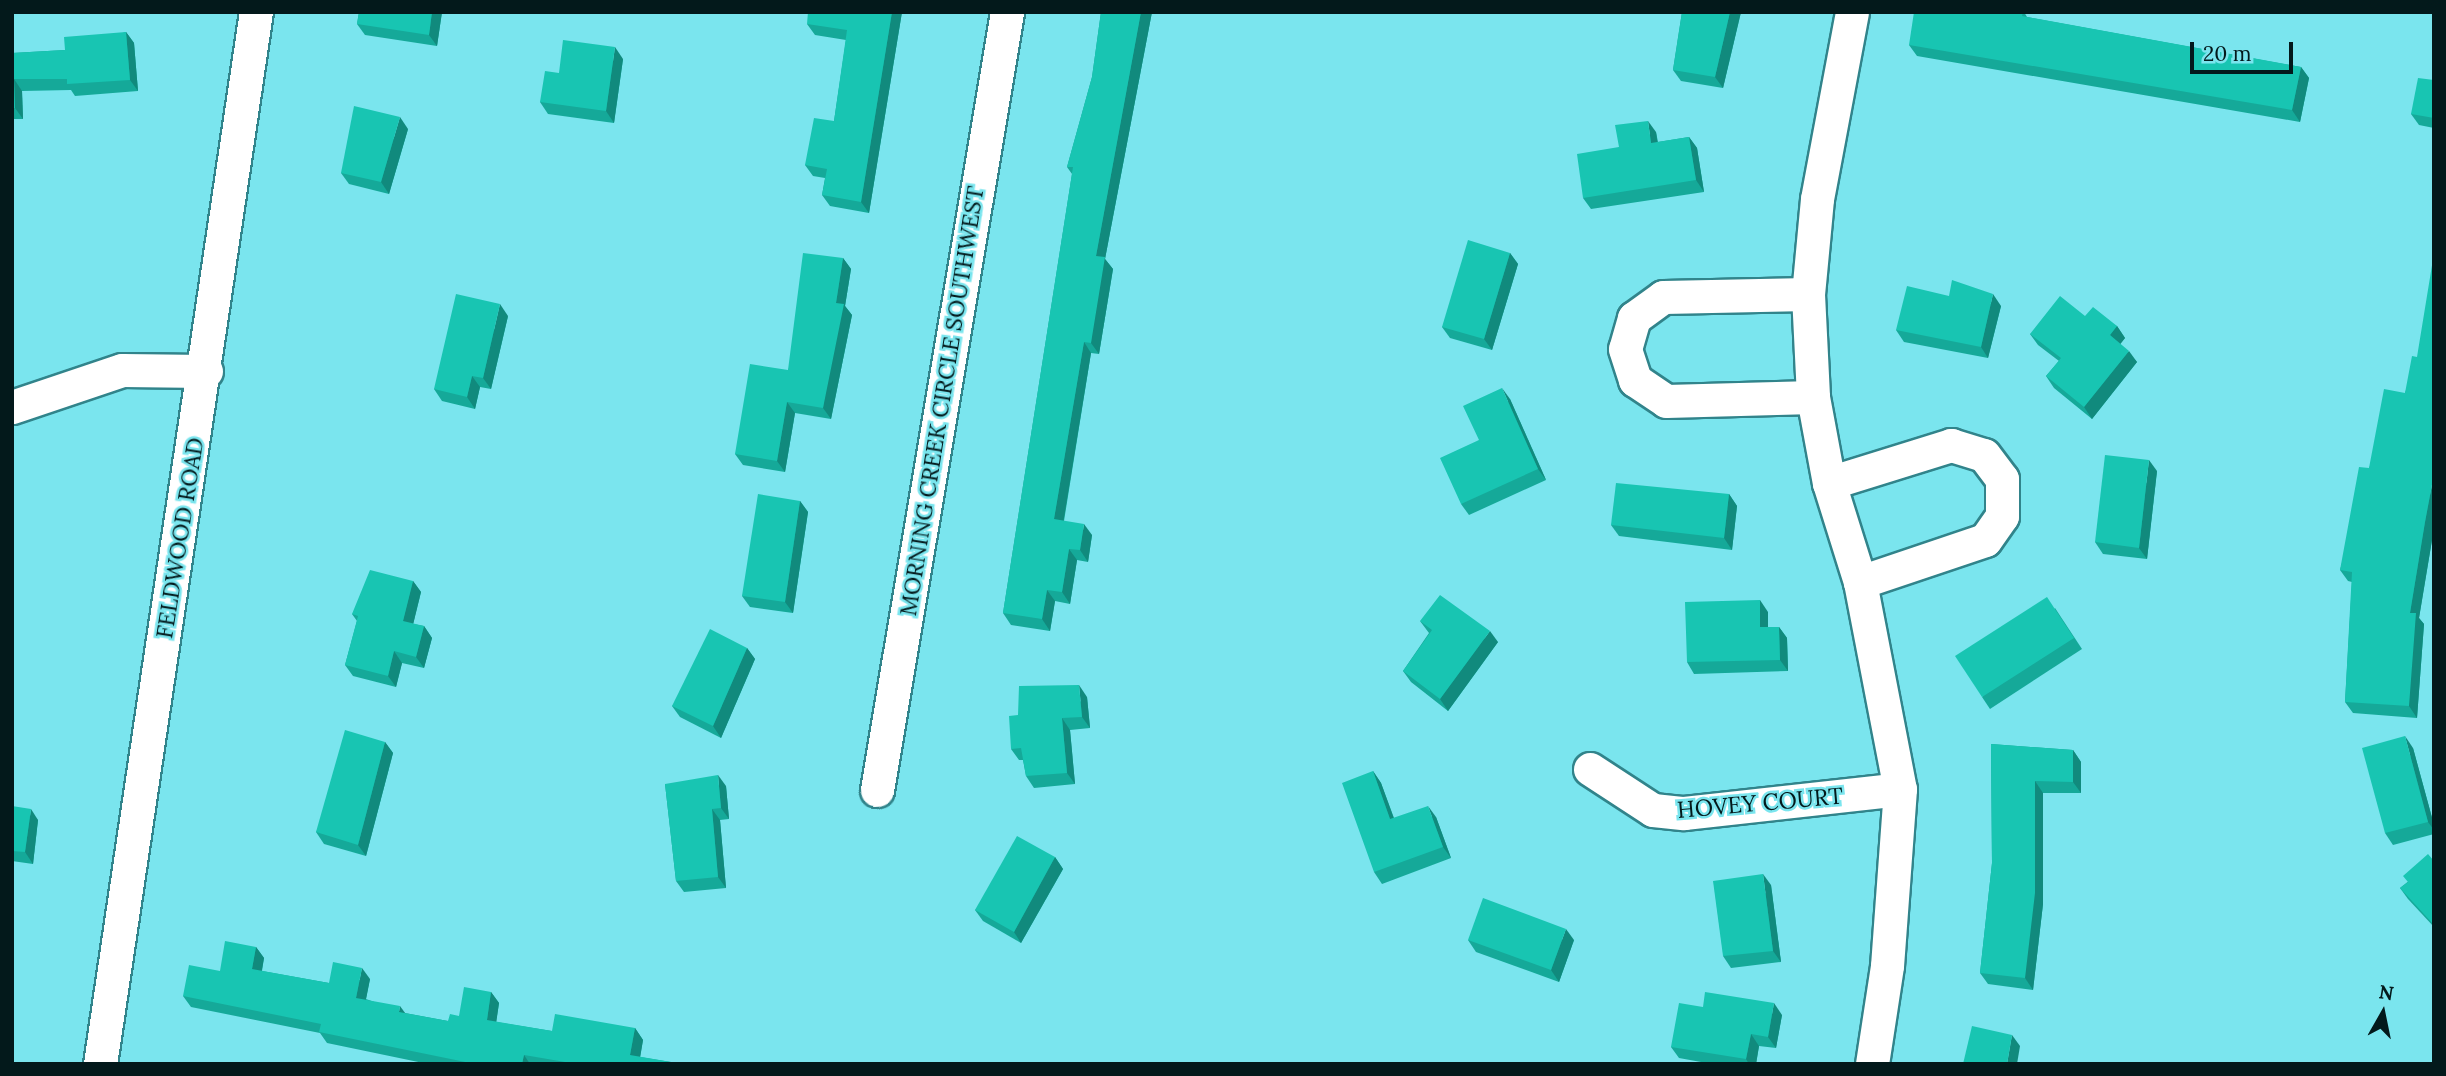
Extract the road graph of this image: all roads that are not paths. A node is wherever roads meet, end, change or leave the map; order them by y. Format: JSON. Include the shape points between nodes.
{"nodes":[{"id":1,"x":256,"y":12,"type":"edge"},
{"id":2,"x":1007,"y":12,"type":"edge"},
{"id":3,"x":1852,"y":12,"type":"edge"},
{"id":4,"x":1808,"y":295,"type":"junction"},
{"id":5,"x":205,"y":371,"type":"junction"},
{"id":6,"x":1813,"y":397,"type":"junction"},
{"id":7,"x":12,"y":407,"type":"edge"},
{"id":8,"x":1829,"y":483,"type":"junction"},
{"id":9,"x":1860,"y":582,"type":"junction"},
{"id":10,"x":1590,"y":769,"type":"dead end"},
{"id":11,"x":1900,"y":789,"type":"junction"},
{"id":12,"x":877,"y":790,"type":"dead end"},
{"id":13,"x":100,"y":1064,"type":"edge"},
{"id":14,"x":1871,"y":1064,"type":"edge"}],
"edges":[{"from":1,"to":5,"type":"street","name":"FELDWOOD ROAD"},
{"from":2,"to":12,"type":"street","name":"MORNING CREEK CIRCLE SOUTHWEST"},
{"from":3,"to":4,"type":"street","via":[[1817,199]]},
{"from":4,"to":6,"type":"street"},
{"from":4,"to":6,"type":"street","via":[[1662,297],[1634,318],[1625,349],[1635,380],[1666,401]]},
{"from":5,"to":7,"type":"street","via":[[122,370]]},
{"from":5,"to":13,"type":"street","name":"FELDWOOD ROAD"},
{"from":6,"to":8,"type":"street"},
{"from":8,"to":9,"type":"street"},
{"from":8,"to":9,"type":"street","via":[[1951,445],[1984,455],[2001,479],[2002,516],[1985,540]]},
{"from":9,"to":11,"type":"street"},
{"from":10,"to":11,"type":"street","name":"HOVEY COURT","via":[[1653,810],[1685,813]]},
{"from":11,"to":14,"type":"street","via":[[1887,966]]}]}
